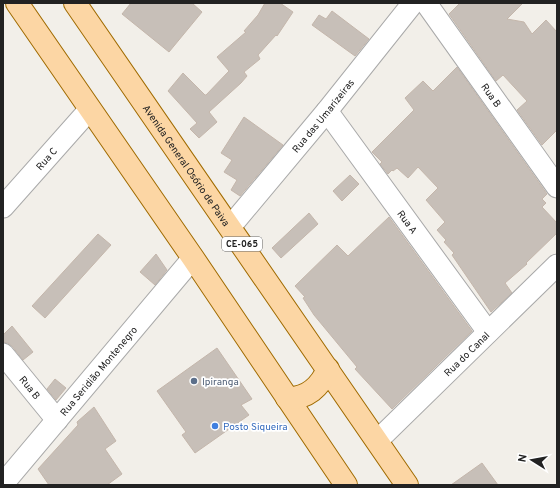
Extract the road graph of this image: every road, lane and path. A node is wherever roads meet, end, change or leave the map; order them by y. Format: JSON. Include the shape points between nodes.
{"nodes":[{"id":1,"x":17,"y":3,"type":"edge"},
{"id":2,"x":75,"y":3,"type":"edge"},
{"id":3,"x":413,"y":3,"type":"edge"},
{"id":4,"x":426,"y":3,"type":"edge"},
{"id":5,"x":90,"y":109,"type":"junction"},
{"id":6,"x":327,"y":111,"type":"junction"},
{"id":7,"x":557,"y":187,"type":"edge"},
{"id":8,"x":3,"y":207,"type":"edge"},
{"id":9,"x":230,"y":227,"type":"junction"},
{"id":10,"x":193,"y":258,"type":"junction"},
{"id":11,"x":557,"y":266,"type":"edge"},
{"id":12,"x":488,"y":332,"type":"junction"},
{"id":13,"x":3,"y":354,"type":"edge"},
{"id":14,"x":328,"y":369,"type":"junction"},
{"id":15,"x":286,"y":398,"type":"junction"},
{"id":16,"x":57,"y":420,"type":"junction"},
{"id":17,"x":377,"y":441,"type":"junction"},
{"id":18,"x":3,"y":484,"type":"edge"},
{"id":19,"x":346,"y":485,"type":"edge"},
{"id":20,"x":407,"y":485,"type":"edge"}],
"edges":[{"from":1,"to":5,"type":"main road"},
{"from":2,"to":9,"type":"main road","name":"Avenida General Osório de Paiva","number":"CE-065"},
{"from":3,"to":6,"type":"street","name":"Rua das Umarizeiras"},
{"from":4,"to":7,"type":"street","name":"Rua B"},
{"from":5,"to":8,"type":"street","name":"Rua C"},
{"from":5,"to":10,"type":"main road"},
{"from":6,"to":9,"type":"street","name":"Rua das Umarizeiras"},
{"from":6,"to":12,"type":"street","name":"Rua A"},
{"from":9,"to":14,"type":"main road","name":"Avenida General Osório de Paiva","number":"CE-065"},
{"from":10,"to":15,"type":"main road"},
{"from":10,"to":16,"type":"street","name":"Rua Seridião Montenegro"},
{"from":11,"to":12,"type":"street","name":"Rua do Canal"},
{"from":12,"to":17,"type":"street","name":"Rua do Canal"},
{"from":13,"to":16,"type":"street","name":"Rua B"},
{"from":14,"to":15,"type":"main road","via":[[323,380],[308,394]]},
{"from":14,"to":17,"type":"main road","name":"Avenida General Osório de Paiva","number":"CE-065"},
{"from":15,"to":19,"type":"main road"},
{"from":16,"to":18,"type":"street","name":"Rua Seridião Montenegro"},
{"from":17,"to":20,"type":"main road","name":"Avenida General Osório de Paiva","number":"CE-065"}]}
